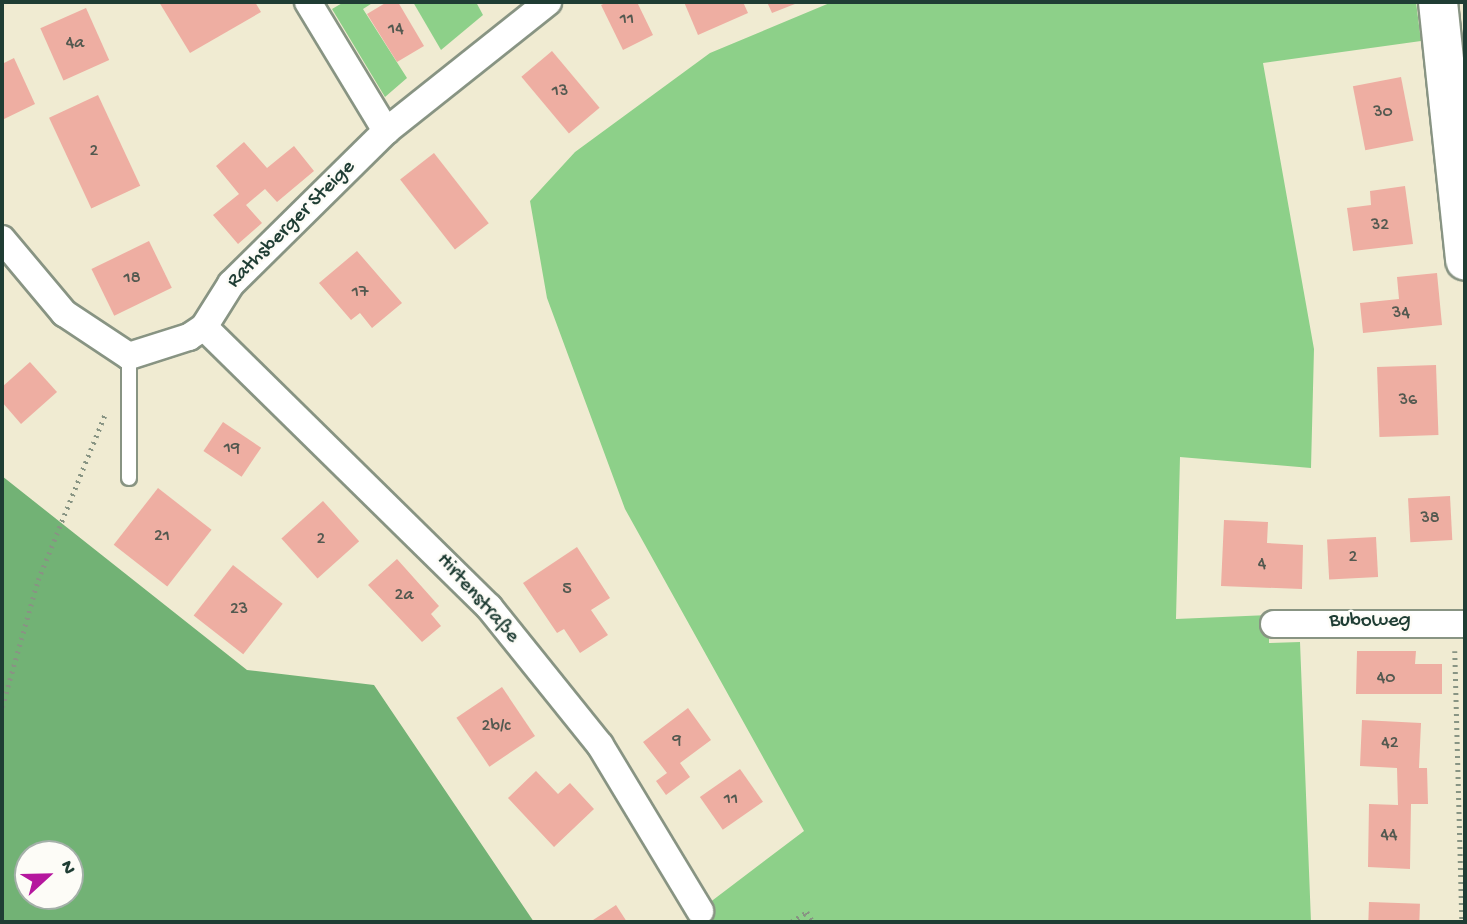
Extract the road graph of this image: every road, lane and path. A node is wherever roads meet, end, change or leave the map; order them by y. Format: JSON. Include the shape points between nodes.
{"nodes":[{"id":1,"x":308,"y":2,"type":"edge"},
{"id":2,"x":548,"y":2,"type":"edge"},
{"id":3,"x":1438,"y":2,"type":"edge"},
{"id":4,"x":386,"y":131,"type":"junction"},
{"id":5,"x":2,"y":239,"type":"edge"},
{"id":6,"x":1465,"y":261,"type":"edge"},
{"id":7,"x":204,"y":327,"type":"junction"},
{"id":8,"x":129,"y":356,"type":"junction"},
{"id":9,"x":109,"y":405,"type":"dead end"},
{"id":10,"x":129,"y":478,"type":"dead end"},
{"id":11,"x":1274,"y":624,"type":"dead end"},
{"id":12,"x":1463,"y":624,"type":"edge"},
{"id":13,"x":2,"y":707,"type":"edge"},
{"id":14,"x":700,"y":911,"type":"dead end"},
{"id":15,"x":791,"y":922,"type":"edge"},
{"id":16,"x":813,"y":922,"type":"edge"},
{"id":17,"x":1462,"y":922,"type":"edge"}],
"edges":[{"from":1,"to":4,"type":"street"},
{"from":2,"to":4,"type":"street","name":"Rathsberger Steige"},
{"from":3,"to":6,"type":"street"},
{"from":4,"to":7,"type":"street","name":"Rathsberger Steige","via":[[231,284]]},
{"from":5,"to":8,"type":"street","via":[[64,313]]},
{"from":7,"to":8,"type":"street"},
{"from":7,"to":14,"type":"street","name":"Hirtenstraße","via":[[489,607],[600,745]]},
{"from":8,"to":10,"type":"lane"},
{"from":9,"to":13,"type":"path","via":[[38,580]]},
{"from":11,"to":12,"type":"street","name":"Buboweg"},
{"from":12,"to":17,"type":"path","via":[[1455,635]]},
{"from":15,"to":16,"type":"path","via":[[807,912]]}]}
